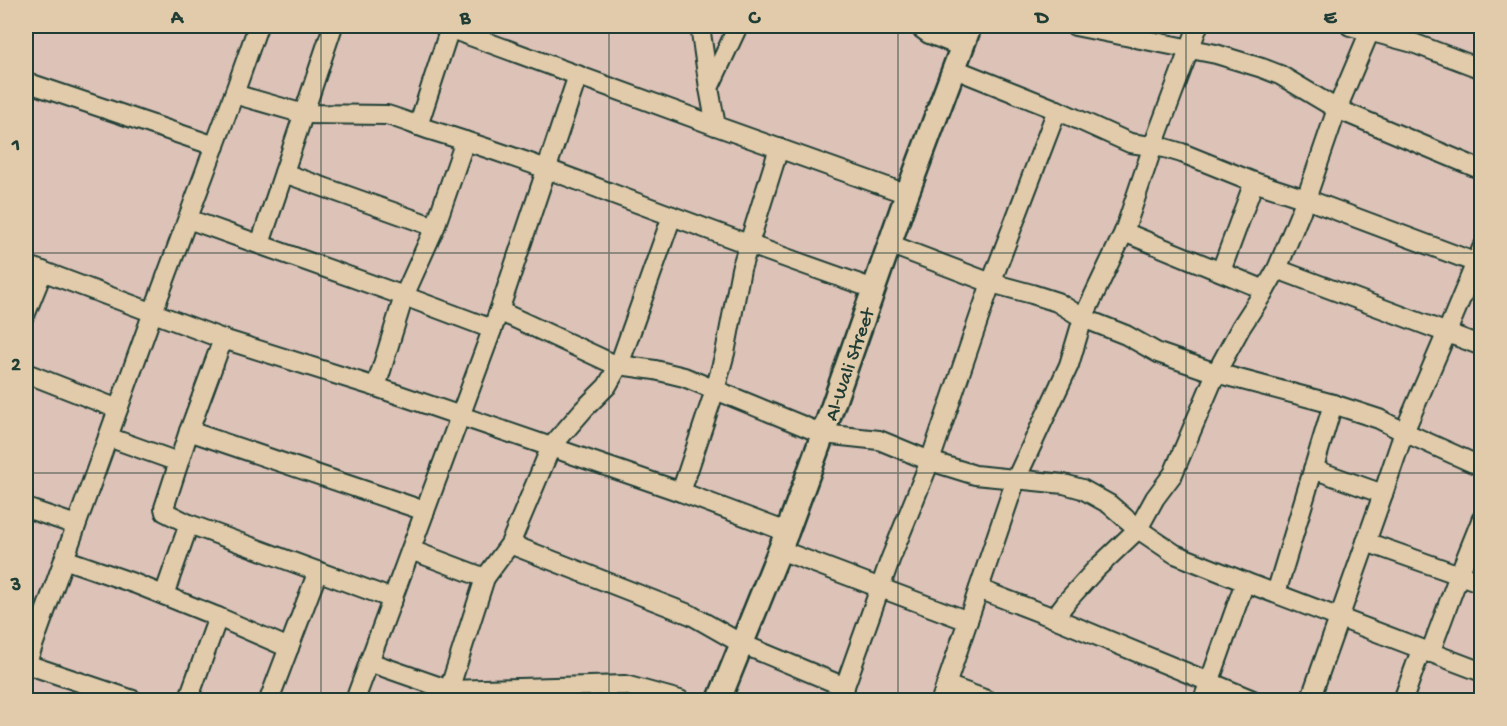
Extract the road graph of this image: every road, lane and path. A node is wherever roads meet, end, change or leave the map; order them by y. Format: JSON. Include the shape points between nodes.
{"nodes":[{"id":1,"x":258,"y":26,"type":"edge"},
{"id":2,"x":333,"y":26,"type":"edge"},
{"id":3,"x":682,"y":26,"type":"edge"},
{"id":4,"x":738,"y":26,"type":"edge"},
{"id":5,"x":918,"y":26,"type":"edge"},
{"id":6,"x":970,"y":26,"type":"edge"},
{"id":7,"x":1075,"y":26,"type":"edge"},
{"id":8,"x":1198,"y":26,"type":"edge"},
{"id":9,"x":1350,"y":26,"type":"edge"},
{"id":10,"x":446,"y":27,"type":"edge"},
{"id":11,"x":700,"y":29,"type":"edge"},
{"id":12,"x":1371,"y":29,"type":"edge"},
{"id":13,"x":962,"y":47,"type":"junction"},
{"id":14,"x":1189,"y":48,"type":"junction"},
{"id":15,"x":955,"y":69,"type":"junction"},
{"id":16,"x":1482,"y":69,"type":"edge"},
{"id":17,"x":578,"y":75,"type":"junction"},
{"id":18,"x":26,"y":82,"type":"edge"},
{"id":19,"x":709,"y":88,"type":"junction"},
{"id":20,"x":234,"y":94,"type":"junction"},
{"id":21,"x":1337,"y":109,"type":"junction"},
{"id":22,"x":1057,"y":110,"type":"junction"},
{"id":23,"x":304,"y":114,"type":"junction"},
{"id":24,"x":418,"y":126,"type":"junction"},
{"id":25,"x":716,"y":126,"type":"junction"},
{"id":26,"x":465,"y":141,"type":"junction"},
{"id":27,"x":215,"y":146,"type":"junction"},
{"id":28,"x":1154,"y":146,"type":"junction"},
{"id":29,"x":779,"y":148,"type":"junction"},
{"id":30,"x":546,"y":168,"type":"junction"},
{"id":31,"x":1482,"y":170,"type":"edge"},
{"id":32,"x":284,"y":173,"type":"junction"},
{"id":33,"x":1254,"y":182,"type":"junction"},
{"id":34,"x":907,"y":194,"type":"junction"},
{"id":35,"x":1306,"y":200,"type":"junction"},
{"id":36,"x":672,"y":216,"type":"junction"},
{"id":37,"x":188,"y":219,"type":"junction"},
{"id":38,"x":435,"y":227,"type":"junction"},
{"id":39,"x":1124,"y":232,"type":"junction"},
{"id":40,"x":260,"y":244,"type":"junction"},
{"id":41,"x":748,"y":244,"type":"junction"},
{"id":42,"x":889,"y":244,"type":"junction"},
{"id":43,"x":1480,"y":258,"type":"edge"},
{"id":44,"x":26,"y":265,"type":"edge"},
{"id":45,"x":1277,"y":269,"type":"junction"},
{"id":46,"x":43,"y":271,"type":"junction"},
{"id":47,"x":1221,"y":272,"type":"junction"},
{"id":48,"x":991,"y":284,"type":"junction"},
{"id":49,"x":874,"y":289,"type":"junction"},
{"id":50,"x":1265,"y":290,"type":"junction"},
{"id":51,"x":404,"y":296,"type":"junction"},
{"id":52,"x":499,"y":311,"type":"junction"},
{"id":53,"x":153,"y":312,"type":"junction"},
{"id":54,"x":26,"y":313,"type":"edge"},
{"id":55,"x":1083,"y":318,"type":"junction"},
{"id":56,"x":492,"y":329,"type":"junction"},
{"id":57,"x":1447,"y":332,"type":"junction"},
{"id":58,"x":223,"y":339,"type":"junction"},
{"id":59,"x":1482,"y":346,"type":"edge"},
{"id":60,"x":619,"y":365,"type":"junction"},
{"id":61,"x":26,"y":373,"type":"edge"},
{"id":62,"x":1215,"y":373,"type":"junction"},
{"id":63,"x":376,"y":387,"type":"junction"},
{"id":64,"x":715,"y":390,"type":"junction"},
{"id":65,"x":1333,"y":404,"type":"junction"},
{"id":66,"x":118,"y":408,"type":"junction"},
{"id":67,"x":460,"y":416,"type":"junction"},
{"id":68,"x":189,"y":431,"type":"junction"},
{"id":69,"x":1404,"y":432,"type":"junction"},
{"id":70,"x":824,"y":434,"type":"junction"},
{"id":71,"x":108,"y":437,"type":"junction"},
{"id":72,"x":552,"y":447,"type":"junction"},
{"id":73,"x":930,"y":461,"type":"junction"},
{"id":74,"x":178,"y":462,"type":"junction"},
{"id":75,"x":1482,"y":467,"type":"edge"},
{"id":76,"x":1313,"y":469,"type":"junction"},
{"id":77,"x":1016,"y":479,"type":"junction"},
{"id":78,"x":681,"y":492,"type":"junction"},
{"id":79,"x":1383,"y":494,"type":"junction"},
{"id":80,"x":26,"y":508,"type":"edge"},
{"id":81,"x":425,"y":511,"type":"junction"},
{"id":82,"x":1482,"y":518,"type":"edge"},
{"id":83,"x":189,"y":524,"type":"junction"},
{"id":84,"x":76,"y":525,"type":"junction"},
{"id":85,"x":1138,"y":529,"type":"junction"},
{"id":86,"x":784,"y":541,"type":"junction"},
{"id":87,"x":1366,"y":542,"type":"junction"},
{"id":88,"x":510,"y":544,"type":"junction"},
{"id":89,"x":411,"y":550,"type":"junction"},
{"id":90,"x":64,"y":559,"type":"junction"},
{"id":91,"x":318,"y":571,"type":"junction"},
{"id":92,"x":1459,"y":575,"type":"junction"},
{"id":93,"x":485,"y":578,"type":"junction"},
{"id":94,"x":1245,"y":582,"type":"junction"},
{"id":95,"x":1482,"y":583,"type":"edge"},
{"id":96,"x":880,"y":588,"type":"junction"},
{"id":97,"x":979,"y":589,"type":"junction"},
{"id":98,"x":1276,"y":593,"type":"junction"},
{"id":99,"x":164,"y":595,"type":"junction"},
{"id":100,"x":393,"y":599,"type":"junction"},
{"id":101,"x":218,"y":617,"type":"junction"},
{"id":102,"x":1054,"y":618,"type":"junction"},
{"id":103,"x":1339,"y":619,"type":"junction"},
{"id":104,"x":968,"y":621,"type":"junction"},
{"id":105,"x":742,"y":644,"type":"junction"},
{"id":106,"x":289,"y":648,"type":"junction"},
{"id":107,"x":1426,"y":651,"type":"junction"},
{"id":108,"x":369,"y":662,"type":"junction"},
{"id":109,"x":26,"y":664,"type":"edge"},
{"id":110,"x":1482,"y":672,"type":"edge"},
{"id":111,"x":1209,"y":683,"type":"junction"},
{"id":112,"x":449,"y":690,"type":"junction"},
{"id":113,"x":622,"y":693,"type":"edge"},
{"id":114,"x":943,"y":693,"type":"edge"},
{"id":115,"x":94,"y":694,"type":"edge"},
{"id":116,"x":843,"y":694,"type":"edge"},
{"id":117,"x":133,"y":700,"type":"edge"},
{"id":118,"x":188,"y":700,"type":"edge"},
{"id":119,"x":269,"y":700,"type":"edge"},
{"id":120,"x":355,"y":700,"type":"edge"},
{"id":121,"x":680,"y":700,"type":"edge"},
{"id":122,"x":719,"y":700,"type":"edge"},
{"id":123,"x":987,"y":700,"type":"edge"},
{"id":124,"x":1203,"y":700,"type":"edge"},
{"id":125,"x":1253,"y":700,"type":"edge"},
{"id":126,"x":1310,"y":700,"type":"edge"},
{"id":127,"x":1403,"y":700,"type":"edge"}],
"edges":[{"from":1,"to":20,"type":"street"},
{"from":2,"to":23,"type":"street"},
{"from":3,"to":11,"type":"street"},
{"from":4,"to":19,"type":"street"},
{"from":5,"to":13,"type":"street"},
{"from":6,"to":13,"type":"main road","name":"Al-Wali Street"},
{"from":7,"to":14,"type":"street"},
{"from":8,"to":14,"type":"street"},
{"from":9,"to":12,"type":"street"},
{"from":10,"to":17,"type":"street"},
{"from":10,"to":24,"type":"street"},
{"from":11,"to":19,"type":"street"},
{"from":12,"to":16,"type":"street"},
{"from":12,"to":21,"type":"street"},
{"from":13,"to":15,"type":"main road","name":"Al-Wali Street"},
{"from":14,"to":21,"type":"street","via":[[1280,75]]},
{"from":14,"to":28,"type":"street"},
{"from":15,"to":22,"type":"street"},
{"from":15,"to":34,"type":"main road","name":"Al-Wali Street"},
{"from":17,"to":25,"type":"street"},
{"from":17,"to":30,"type":"street"},
{"from":18,"to":27,"type":"street"},
{"from":19,"to":25,"type":"street"},
{"from":20,"to":23,"type":"street"},
{"from":20,"to":27,"type":"street"},
{"from":21,"to":31,"type":"street"},
{"from":21,"to":35,"type":"street"},
{"from":22,"to":28,"type":"street","via":[[1130,143]]},
{"from":22,"to":48,"type":"street"},
{"from":23,"to":24,"type":"street","via":[[387,115]]},
{"from":23,"to":32,"type":"street"},
{"from":24,"to":26,"type":"street"},
{"from":25,"to":29,"type":"street"},
{"from":26,"to":30,"type":"street"},
{"from":26,"to":38,"type":"street"},
{"from":27,"to":37,"type":"street"},
{"from":28,"to":33,"type":"street"},
{"from":28,"to":39,"type":"street"},
{"from":29,"to":34,"type":"street"},
{"from":29,"to":41,"type":"street"},
{"from":30,"to":36,"type":"street"},
{"from":30,"to":52,"type":"street"},
{"from":32,"to":38,"type":"street"},
{"from":32,"to":40,"type":"street"},
{"from":33,"to":35,"type":"street"},
{"from":33,"to":47,"type":"street"},
{"from":34,"to":42,"type":"main road","name":"Al-Wali Street"},
{"from":35,"to":43,"type":"street"},
{"from":35,"to":45,"type":"street"},
{"from":36,"to":41,"type":"street"},
{"from":36,"to":60,"type":"street"},
{"from":37,"to":40,"type":"street"},
{"from":37,"to":53,"type":"street"},
{"from":38,"to":51,"type":"street"},
{"from":39,"to":47,"type":"street"},
{"from":39,"to":55,"type":"street"},
{"from":40,"to":51,"type":"street"},
{"from":41,"to":49,"type":"street"},
{"from":41,"to":64,"type":"street"},
{"from":42,"to":48,"type":"street"},
{"from":42,"to":49,"type":"main road","name":"Al-Wali Street"},
{"from":43,"to":57,"type":"street"},
{"from":44,"to":46,"type":"street"},
{"from":45,"to":50,"type":"street"},
{"from":45,"to":57,"type":"street"},
{"from":46,"to":53,"type":"street"},
{"from":46,"to":54,"type":"street"},
{"from":47,"to":50,"type":"street"},
{"from":48,"to":55,"type":"street","via":[[1057,302]]},
{"from":48,"to":73,"type":"street"},
{"from":49,"to":70,"type":"main road","name":"Al-Wali Street"},
{"from":50,"to":62,"type":"street"},
{"from":51,"to":56,"type":"street"},
{"from":51,"to":63,"type":"street"},
{"from":52,"to":56,"type":"street"},
{"from":52,"to":60,"type":"street"},
{"from":53,"to":58,"type":"street"},
{"from":53,"to":66,"type":"street"},
{"from":55,"to":62,"type":"street","via":[[1158,353]]},
{"from":55,"to":77,"type":"street","via":[[1069,364]]},
{"from":56,"to":67,"type":"street"},
{"from":57,"to":59,"type":"street"},
{"from":57,"to":69,"type":"street"},
{"from":58,"to":63,"type":"street"},
{"from":58,"to":68,"type":"street"},
{"from":60,"to":64,"type":"street","via":[[684,377]]},
{"from":60,"to":72,"type":"street","via":[[606,386]]},
{"from":61,"to":66,"type":"street"},
{"from":62,"to":65,"type":"street"},
{"from":62,"to":85,"type":"street","via":[[1173,474]]},
{"from":63,"to":67,"type":"street"},
{"from":64,"to":70,"type":"street"},
{"from":64,"to":78,"type":"street"},
{"from":65,"to":69,"type":"street"},
{"from":65,"to":76,"type":"street"},
{"from":66,"to":71,"type":"street"},
{"from":67,"to":72,"type":"street"},
{"from":67,"to":81,"type":"street"},
{"from":68,"to":74,"type":"street"},
{"from":68,"to":81,"type":"street"},
{"from":69,"to":75,"type":"street"},
{"from":69,"to":79,"type":"street"},
{"from":70,"to":73,"type":"street","via":[[879,441]]},
{"from":70,"to":86,"type":"main road","name":"Al-Wali Street"},
{"from":71,"to":74,"type":"street"},
{"from":71,"to":84,"type":"street"},
{"from":72,"to":78,"type":"street"},
{"from":72,"to":88,"type":"street"},
{"from":73,"to":77,"type":"street","via":[[975,475]]},
{"from":73,"to":96,"type":"street"},
{"from":74,"to":83,"type":"street","via":[[164,508],[168,515]]},
{"from":76,"to":79,"type":"street"},
{"from":76,"to":98,"type":"street"},
{"from":77,"to":85,"type":"street","via":[[1082,489],[1109,504]]},
{"from":77,"to":97,"type":"street"},
{"from":78,"to":86,"type":"street"},
{"from":79,"to":87,"type":"street"},
{"from":80,"to":84,"type":"street"},
{"from":81,"to":89,"type":"street"},
{"from":82,"to":92,"type":"street"},
{"from":83,"to":91,"type":"street"},
{"from":83,"to":99,"type":"street"},
{"from":84,"to":90,"type":"street"},
{"from":85,"to":94,"type":"street","via":[[1175,554]]},
{"from":85,"to":102,"type":"street","via":[[1095,570]]},
{"from":86,"to":96,"type":"street"},
{"from":86,"to":105,"type":"main road","name":"Al-Wali Street"},
{"from":87,"to":92,"type":"street"},
{"from":87,"to":103,"type":"street"},
{"from":88,"to":93,"type":"street"},
{"from":88,"to":105,"type":"street","via":[[691,615]]},
{"from":89,"to":93,"type":"street"},
{"from":89,"to":100,"type":"street"},
{"from":90,"to":99,"type":"street"},
{"from":90,"to":109,"type":"street"},
{"from":91,"to":100,"type":"street"},
{"from":91,"to":106,"type":"street"},
{"from":92,"to":95,"type":"street"},
{"from":92,"to":107,"type":"street"},
{"from":93,"to":112,"type":"street"},
{"from":94,"to":98,"type":"street"},
{"from":94,"to":111,"type":"street"},
{"from":96,"to":104,"type":"street"},
{"from":96,"to":116,"type":"street"},
{"from":97,"to":102,"type":"street"},
{"from":97,"to":104,"type":"street"},
{"from":98,"to":103,"type":"street"},
{"from":99,"to":101,"type":"street"},
{"from":100,"to":108,"type":"street"},
{"from":101,"to":106,"type":"street"},
{"from":101,"to":118,"type":"street"},
{"from":102,"to":111,"type":"street"},
{"from":103,"to":107,"type":"street"},
{"from":103,"to":126,"type":"street"},
{"from":104,"to":114,"type":"street"},
{"from":105,"to":116,"type":"street"},
{"from":105,"to":122,"type":"main road","name":"Al-Wali Street"},
{"from":106,"to":119,"type":"street"},
{"from":107,"to":110,"type":"street"},
{"from":107,"to":127,"type":"street"},
{"from":108,"to":112,"type":"street"},
{"from":108,"to":120,"type":"street"},
{"from":109,"to":115,"type":"street"},
{"from":111,"to":124,"type":"street"},
{"from":111,"to":125,"type":"street"},
{"from":112,"to":113,"type":"street"},
{"from":113,"to":121,"type":"street"},
{"from":114,"to":123,"type":"street"},
{"from":115,"to":117,"type":"street"}]}
